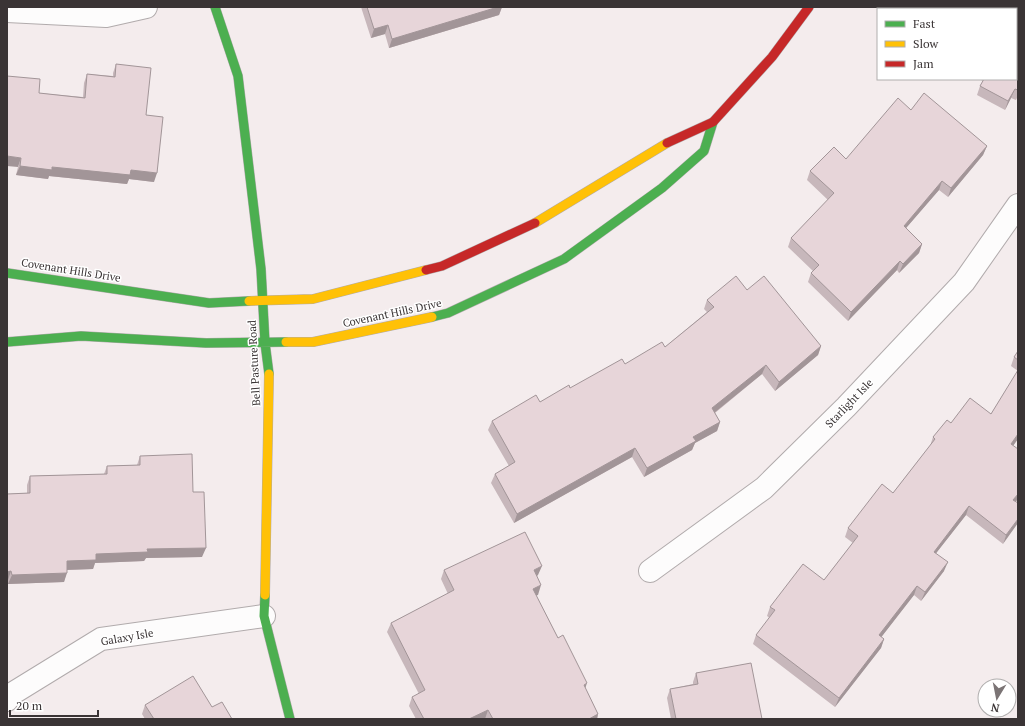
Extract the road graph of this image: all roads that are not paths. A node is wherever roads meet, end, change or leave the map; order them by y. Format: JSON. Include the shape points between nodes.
{"nodes":[{"id":1,"x":146,"y":7,"type":"edge"},
{"id":2,"x":215,"y":7,"type":"edge"},
{"id":3,"x":809,"y":7,"type":"edge"},
{"id":4,"x":7,"y":11,"type":"edge"},
{"id":5,"x":713,"y":122,"type":"junction"},
{"id":6,"x":1018,"y":205,"type":"edge"},
{"id":7,"x":7,"y":273,"type":"edge"},
{"id":8,"x":264,"y":301,"type":"junction"},
{"id":9,"x":7,"y":342,"type":"edge"},
{"id":10,"x":265,"y":343,"type":"junction"},
{"id":11,"x":650,"y":571,"type":"dead end"},
{"id":12,"x":264,"y":616,"type":"junction"},
{"id":13,"x":8,"y":696,"type":"edge"},
{"id":14,"x":290,"y":719,"type":"edge"}],
"edges":[{"from":1,"to":4,"type":"street","via":[[106,16]]},
{"from":2,"to":8,"type":"street","name":"Bell Pasture Road","via":[[238,76]]},
{"from":3,"to":5,"type":"street","name":"Covenant Hills Drive","via":[[772,57]]},
{"from":5,"to":8,"type":"street","name":"Covenant Hills Drive","via":[[668,143],[542,220],[442,266],[312,299]]},
{"from":5,"to":10,"type":"street","name":"Covenant Hills Drive","via":[[704,151],[662,188],[564,259],[448,313],[313,342]]},
{"from":6,"to":11,"type":"street","name":"Starlight Isle","via":[[964,282],[835,418],[764,488]]},
{"from":7,"to":8,"type":"street","name":"Covenant Hills Drive","via":[[209,303]]},
{"from":8,"to":10,"type":"street","name":"Bell Pasture Road"},
{"from":9,"to":10,"type":"street","name":"Covenant Hills Drive","via":[[81,336],[206,343]]},
{"from":10,"to":12,"type":"street","name":"Bell Pasture Road","via":[[270,378]]},
{"from":12,"to":13,"type":"street","name":"Galaxy Isle","via":[[101,639]]},
{"from":12,"to":14,"type":"street","name":"Bell Pasture Road"}]}
